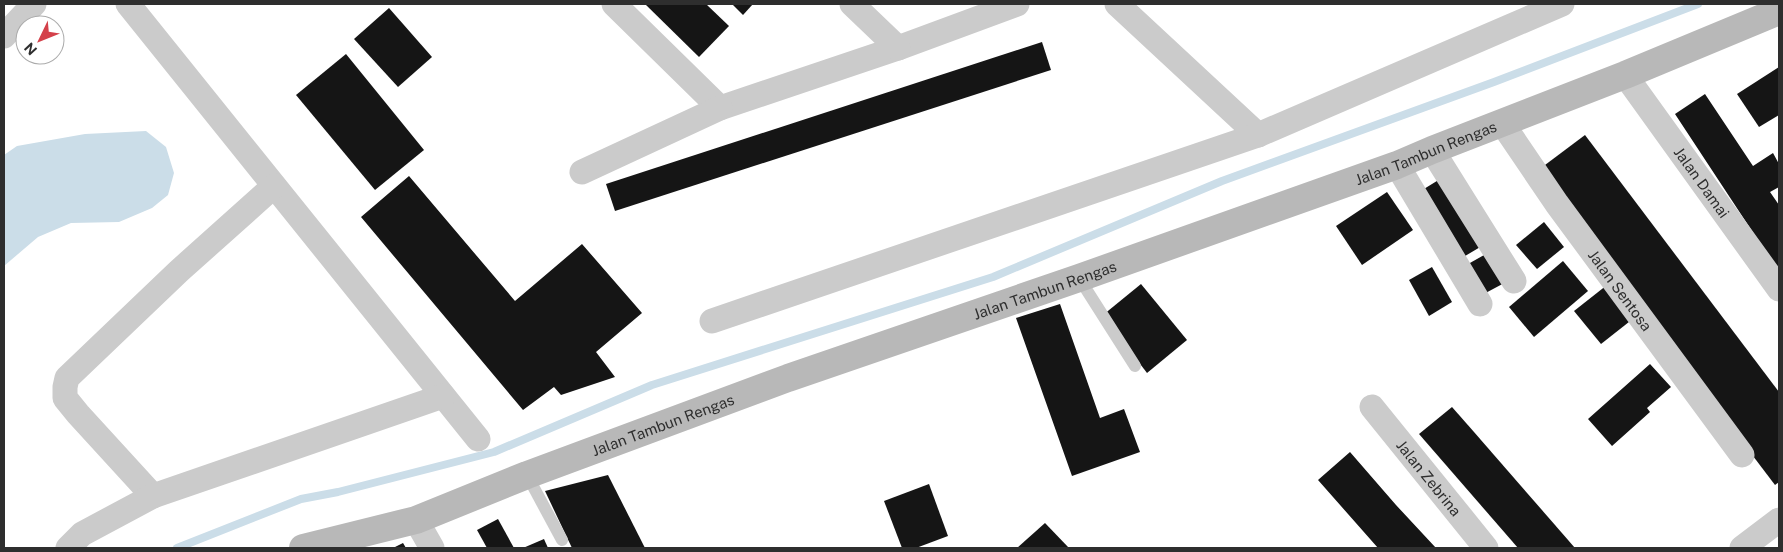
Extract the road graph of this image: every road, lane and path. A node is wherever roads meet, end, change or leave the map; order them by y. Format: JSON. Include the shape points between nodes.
{"nodes":[{"id":1,"x":34,"y":4,"type":"edge"},
{"id":2,"x":128,"y":4,"type":"edge"},
{"id":3,"x":614,"y":4,"type":"edge"},
{"id":4,"x":852,"y":4,"type":"edge"},
{"id":5,"x":1017,"y":4,"type":"edge"},
{"id":6,"x":1117,"y":4,"type":"edge"},
{"id":7,"x":1562,"y":4,"type":"edge"},
{"id":8,"x":1778,"y":16,"type":"edge"},
{"id":9,"x":4,"y":36,"type":"edge"},
{"id":10,"x":898,"y":48,"type":"junction"},
{"id":11,"x":1625,"y":75,"type":"junction"},
{"id":12,"x":720,"y":108,"type":"junction"},
{"id":13,"x":1502,"y":123,"type":"junction"},
{"id":14,"x":1258,"y":135,"type":"junction"},
{"id":15,"x":1432,"y":150,"type":"junction"},
{"id":16,"x":1397,"y":165,"type":"junction"},
{"id":17,"x":582,"y":172,"type":"dead end"},
{"id":18,"x":274,"y":186,"type":"junction"},
{"id":19,"x":1079,"y":278,"type":"junction"},
{"id":20,"x":1514,"y":281,"type":"dead end"},
{"id":21,"x":1779,"y":289,"type":"edge"},
{"id":22,"x":1480,"y":304,"type":"dead end"},
{"id":23,"x":712,"y":321,"type":"dead end"},
{"id":24,"x":1134,"y":366,"type":"dead end"},
{"id":25,"x":443,"y":396,"type":"junction"},
{"id":26,"x":1372,"y":407,"type":"dead end"},
{"id":27,"x":478,"y":439,"type":"dead end"},
{"id":28,"x":1742,"y":455,"type":"dead end"},
{"id":29,"x":527,"y":475,"type":"junction"},
{"id":30,"x":153,"y":496,"type":"junction"},
{"id":31,"x":416,"y":520,"type":"junction"},
{"id":32,"x":1779,"y":520,"type":"edge"},
{"id":33,"x":562,"y":540,"type":"dead end"},
{"id":34,"x":68,"y":548,"type":"edge"},
{"id":35,"x":303,"y":548,"type":"edge"},
{"id":36,"x":432,"y":548,"type":"edge"},
{"id":37,"x":1486,"y":548,"type":"edge"},
{"id":38,"x":1742,"y":548,"type":"edge"}],
"edges":[{"from":1,"to":9,"type":"street"},
{"from":2,"to":18,"type":"street"},
{"from":3,"to":12,"type":"street"},
{"from":4,"to":10,"type":"street"},
{"from":5,"to":10,"type":"street"},
{"from":6,"to":14,"type":"street"},
{"from":7,"to":14,"type":"street"},
{"from":8,"to":11,"type":"street","name":"Jalan Tambun Rengas"},
{"from":10,"to":12,"type":"street"},
{"from":11,"to":13,"type":"street","name":"Jalan Tambun Rengas"},
{"from":11,"to":21,"type":"street","name":"Jalan Damai"},
{"from":12,"to":17,"type":"street"},
{"from":13,"to":15,"type":"street","name":"Jalan Tambun Rengas"},
{"from":13,"to":28,"type":"street","name":"Jalan Sentosa","via":[[1556,204]]},
{"from":14,"to":23,"type":"street"},
{"from":15,"to":16,"type":"street","name":"Jalan Tambun Rengas"},
{"from":15,"to":20,"type":"street"},
{"from":16,"to":19,"type":"street","name":"Jalan Tambun Rengas"},
{"from":16,"to":22,"type":"street"},
{"from":18,"to":25,"type":"street"},
{"from":18,"to":30,"type":"street","via":[[67,378],[65,398]]},
{"from":19,"to":24,"type":"lane"},
{"from":19,"to":29,"type":"street","name":"Jalan Tambun Rengas","via":[[788,378]]},
{"from":25,"to":27,"type":"street"},
{"from":25,"to":30,"type":"street"},
{"from":26,"to":37,"type":"street","name":"Jalan Zebrina"},
{"from":29,"to":31,"type":"street","name":"Jalan Tambun Rengas"},
{"from":29,"to":33,"type":"lane"},
{"from":30,"to":34,"type":"street","via":[[82,534]]},
{"from":31,"to":35,"type":"street","name":"Jalan Tambun Rengas"},
{"from":31,"to":36,"type":"street"},
{"from":32,"to":38,"type":"street"}]}
